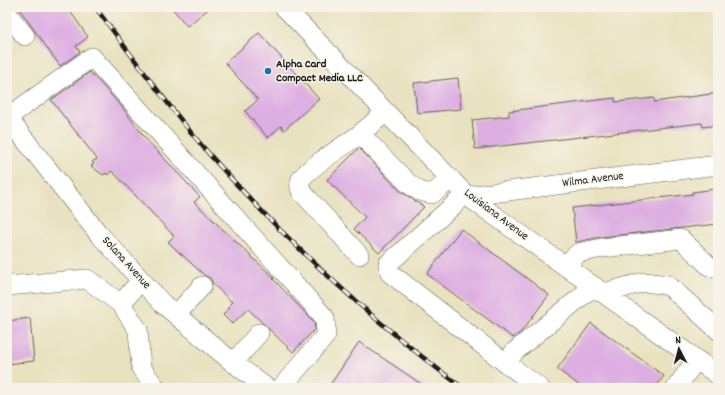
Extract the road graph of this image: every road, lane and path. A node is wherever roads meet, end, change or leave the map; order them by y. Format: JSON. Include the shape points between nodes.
{"nodes":[{"id":1,"x":284,"y":7,"type":"edge"},
{"id":2,"x":7,"y":13,"type":"edge"},
{"id":3,"x":25,"y":36,"type":"dead end"},
{"id":4,"x":386,"y":112,"type":"junction"},
{"id":5,"x":7,"y":117,"type":"edge"},
{"id":6,"x":360,"y":134,"type":"junction"},
{"id":7,"x":718,"y":165,"type":"edge"},
{"id":8,"x":451,"y":179,"type":"junction"},
{"id":9,"x":466,"y":195,"type":"junction"},
{"id":10,"x":359,"y":255,"type":"dead end"},
{"id":11,"x":565,"y":266,"type":"junction"},
{"id":12,"x":718,"y":269,"type":"edge"},
{"id":13,"x":141,"y":280,"type":"junction"},
{"id":14,"x":7,"y":286,"type":"edge"},
{"id":15,"x":202,"y":286,"type":"dead end"},
{"id":16,"x":599,"y":290,"type":"junction"},
{"id":17,"x":120,"y":304,"type":"junction"},
{"id":18,"x":176,"y":315,"type":"junction"},
{"id":19,"x":718,"y":330,"type":"edge"},
{"id":20,"x":259,"y":333,"type":"dead end"},
{"id":21,"x":696,"y":360,"type":"junction"},
{"id":22,"x":233,"y":363,"type":"junction"},
{"id":23,"x":507,"y":364,"type":"junction"},
{"id":24,"x":718,"y":375,"type":"edge"},
{"id":25,"x":156,"y":388,"type":"edge"},
{"id":26,"x":267,"y":388,"type":"edge"},
{"id":27,"x":281,"y":388,"type":"edge"},
{"id":28,"x":540,"y":388,"type":"edge"},
{"id":29,"x":676,"y":388,"type":"edge"}],
"edges":[{"from":1,"to":4,"type":"street","name":"Louisiana Avenue"},
{"from":2,"to":3,"type":"street"},
{"from":4,"to":6,"type":"street"},
{"from":4,"to":8,"type":"street","name":"Louisiana Avenue"},
{"from":5,"to":13,"type":"street","name":"Solana Avenue","via":[[98,233]]},
{"from":5,"to":27,"type":"street","via":[[92,57],[325,318],[326,335]]},
{"from":6,"to":8,"type":"street","via":[[419,191],[432,194]]},
{"from":6,"to":10,"type":"street","via":[[302,178],[299,186]]},
{"from":7,"to":9,"type":"street","name":"Wilma Avenue"},
{"from":8,"to":9,"type":"street","name":"Louisiana Avenue"},
{"from":9,"to":11,"type":"street","name":"Louisiana Avenue"},
{"from":9,"to":23,"type":"street","via":[[388,264],[390,273]]},
{"from":11,"to":12,"type":"street","via":[[578,253],[681,239],[709,266]]},
{"from":11,"to":16,"type":"street","name":"Louisiana Avenue"},
{"from":13,"to":17,"type":"street"},
{"from":13,"to":18,"type":"street","name":"Solana Avenue"},
{"from":14,"to":17,"type":"street","via":[[87,279]]},
{"from":15,"to":18,"type":"street"},
{"from":16,"to":19,"type":"street","via":[[644,282],[668,285]]},
{"from":16,"to":21,"type":"street","name":"Louisiana Avenue"},
{"from":16,"to":23,"type":"street","via":[[514,352]]},
{"from":17,"to":25,"type":"street","via":[[138,330],[141,368]]},
{"from":18,"to":22,"type":"street","name":"Solana Avenue"},
{"from":20,"to":22,"type":"street"},
{"from":21,"to":24,"type":"street","name":"Louisiana Avenue"},
{"from":21,"to":29,"type":"street"},
{"from":22,"to":26,"type":"street","name":"Solana Avenue"},
{"from":23,"to":28,"type":"street"}]}
